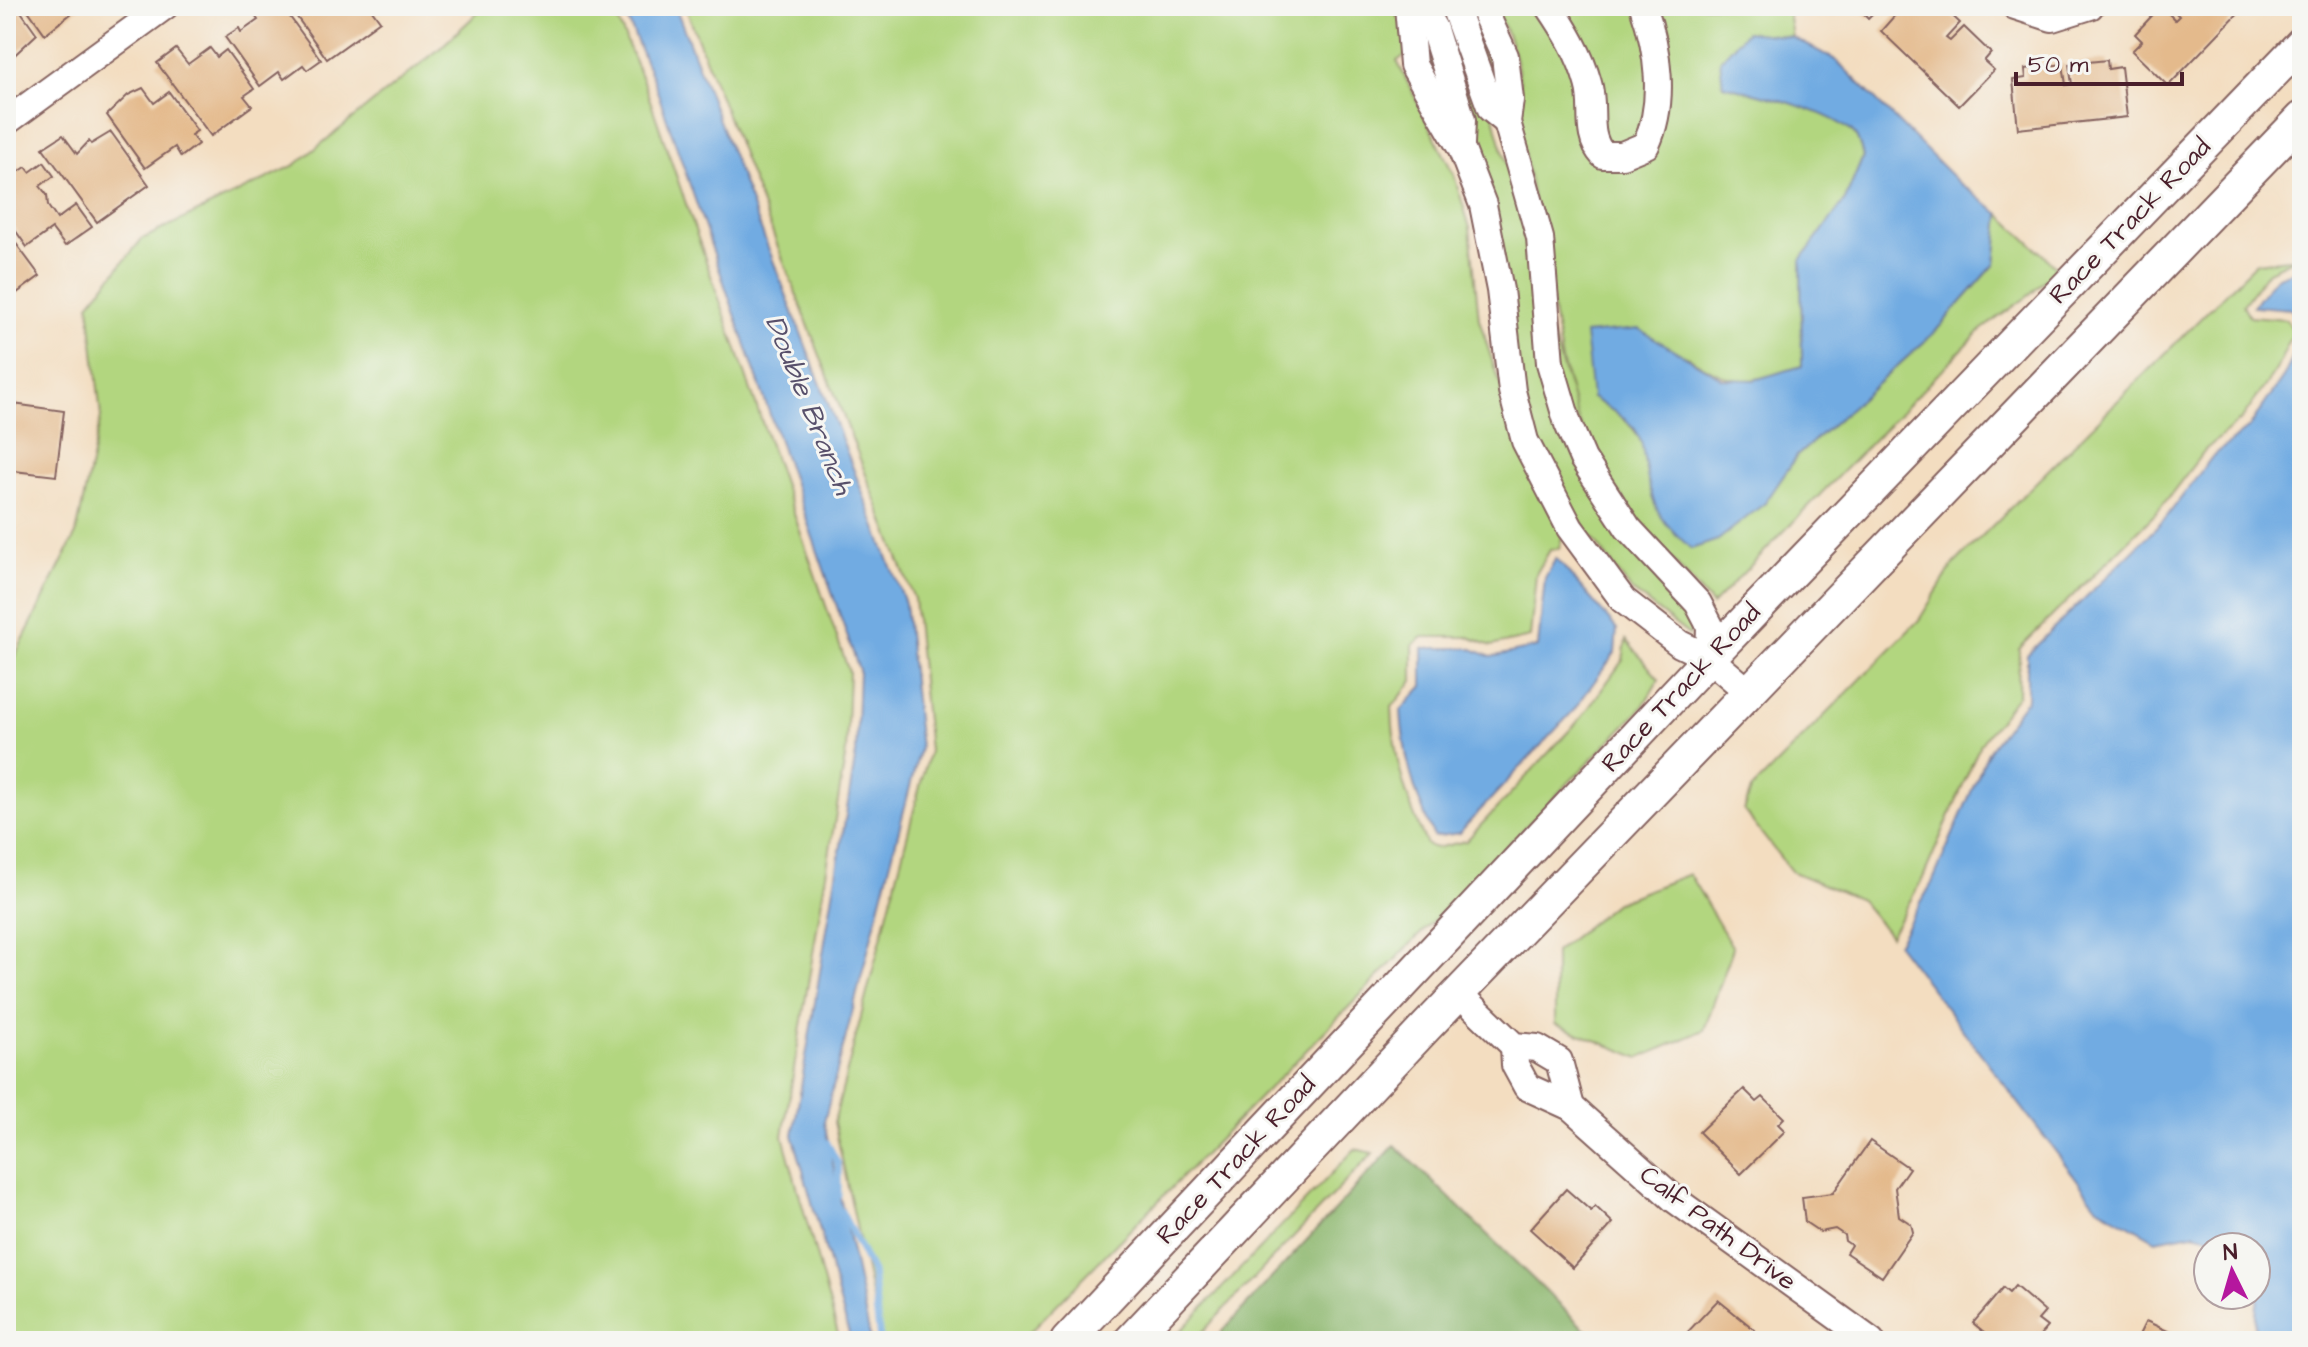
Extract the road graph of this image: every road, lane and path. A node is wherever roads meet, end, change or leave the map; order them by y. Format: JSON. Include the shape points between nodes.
{"nodes":[{"id":1,"x":165,"y":6,"type":"edge"},
{"id":2,"x":1408,"y":6,"type":"edge"},
{"id":3,"x":1421,"y":6,"type":"edge"},
{"id":4,"x":1454,"y":6,"type":"edge"},
{"id":5,"x":1482,"y":6,"type":"edge"},
{"id":6,"x":1549,"y":6,"type":"edge"},
{"id":7,"x":1643,"y":6,"type":"edge"},
{"id":8,"x":2015,"y":6,"type":"edge"},
{"id":9,"x":2090,"y":6,"type":"edge"},
{"id":10,"x":2302,"y":43,"type":"edge"},
{"id":11,"x":2302,"y":118,"type":"edge"},
{"id":12,"x":6,"y":122,"type":"edge"},
{"id":13,"x":1507,"y":122,"type":"junction"},
{"id":14,"x":1461,"y":148,"type":"junction"},
{"id":15,"x":1709,"y":658,"type":"junction"},
{"id":16,"x":1750,"y":693,"type":"junction"},
{"id":17,"x":1460,"y":994,"type":"junction"},
{"id":18,"x":1514,"y":1046,"type":"junction"},
{"id":19,"x":1571,"y":1107,"type":"junction"},
{"id":20,"x":1076,"y":1338,"type":"edge"},
{"id":21,"x":1130,"y":1341,"type":"edge"},
{"id":22,"x":1871,"y":1341,"type":"edge"}],
"edges":[{"from":1,"to":12,"type":"street"},
{"from":2,"to":14,"type":"street","via":[[1413,65]]},
{"from":3,"to":14,"type":"street","via":[[1434,29],[1462,120]]},
{"from":4,"to":13,"type":"street","via":[[1491,109]]},
{"from":5,"to":13,"type":"street","via":[[1505,56]]},
{"from":6,"to":7,"type":"street","via":[[1573,41],[1590,87],[1594,145],[1603,155],[1622,155],[1646,145],[1657,113],[1655,49]]},
{"from":8,"to":9,"type":"street","via":[[2052,18]]},
{"from":10,"to":15,"type":"main road","name":"Race Track Road"},
{"from":11,"to":16,"type":"main road","name":"Race Track Road"},
{"from":13,"to":15,"type":"street","via":[[1540,238],[1550,363],[1568,424],[1583,459],[1628,528],[1698,603],[1710,626]]},
{"from":14,"to":15,"type":"street","via":[[1483,205],[1512,391],[1525,441],[1570,528],[1623,600],[1680,644]]},
{"from":15,"to":16,"type":"street"},
{"from":15,"to":20,"type":"main road","name":"Race Track Road"},
{"from":16,"to":17,"type":"main road","name":"Race Track Road"},
{"from":17,"to":18,"type":"street","name":"Calf Path Drive"},
{"from":17,"to":21,"type":"main road","name":"Race Track Road"},
{"from":18,"to":19,"type":"street","name":"Calf Path Drive","via":[[1515,1065],[1527,1087]]},
{"from":18,"to":19,"type":"street","name":"Calf Path Drive","via":[[1537,1048],[1559,1061]]},
{"from":19,"to":22,"type":"street","name":"Calf Path Drive","via":[[1674,1199]]}]}
